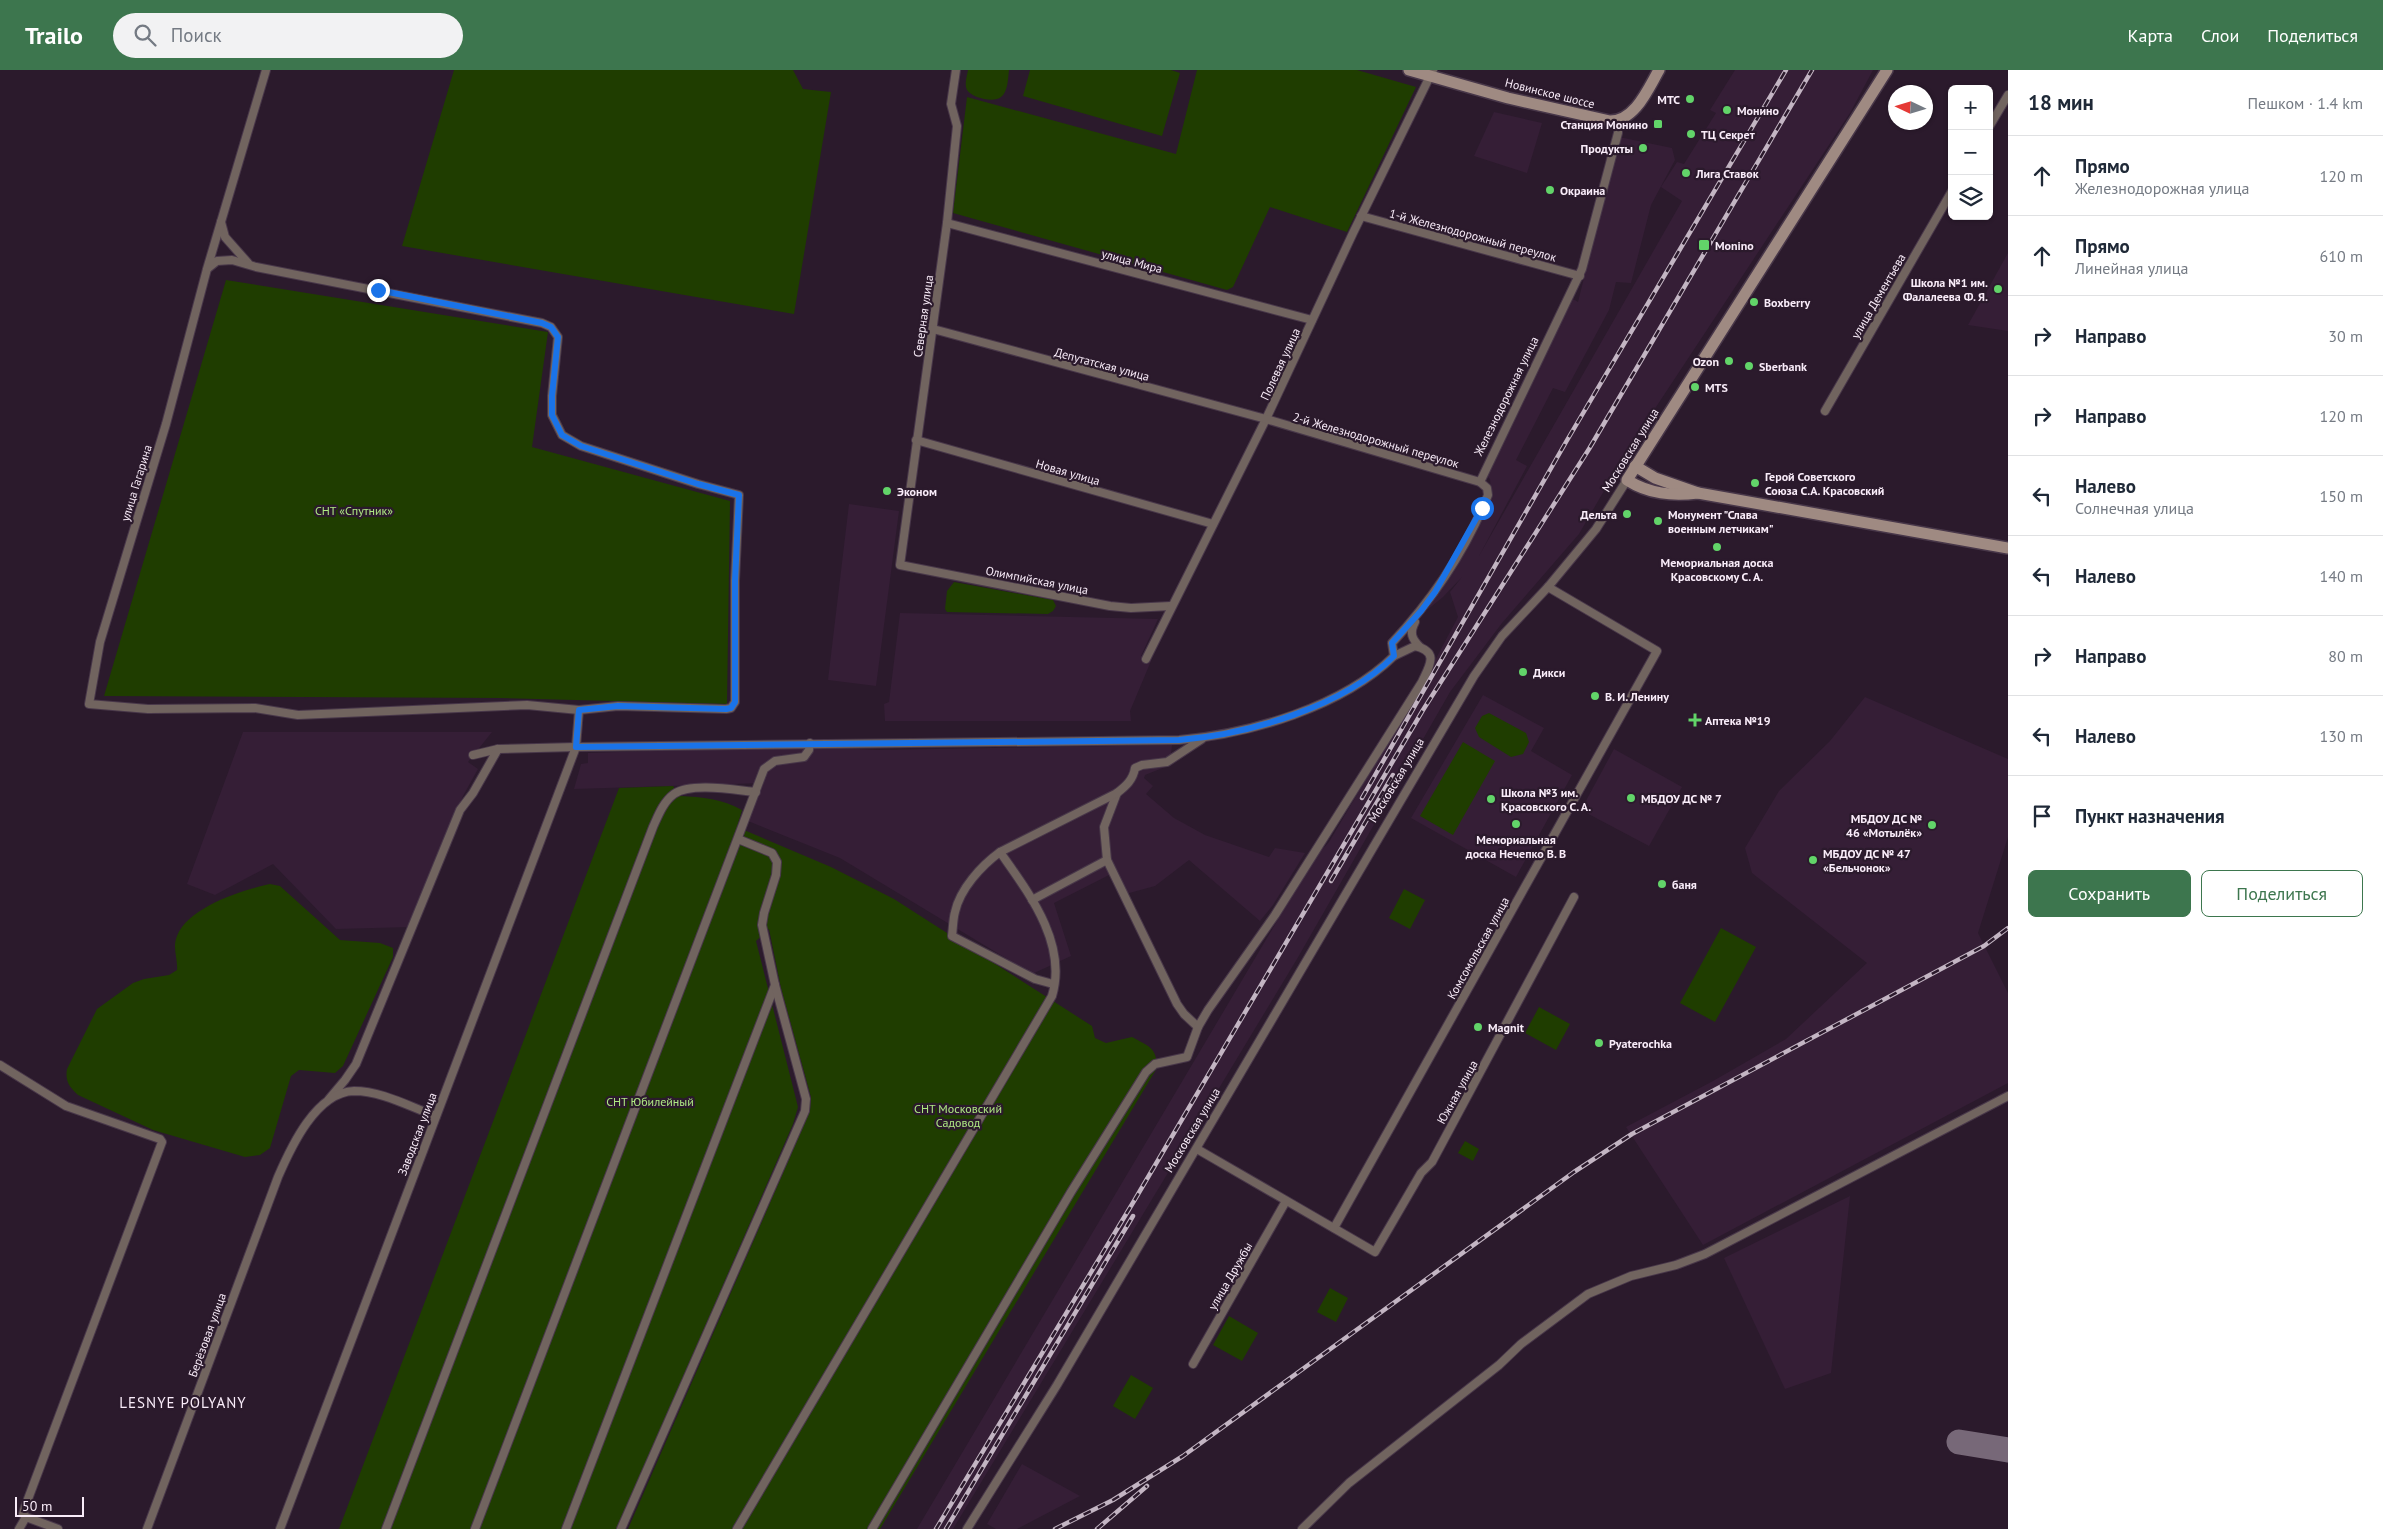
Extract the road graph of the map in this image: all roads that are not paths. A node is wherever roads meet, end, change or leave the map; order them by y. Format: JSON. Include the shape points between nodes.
{"nodes":[{"id":1,"x":266,"y":70,"type":"edge"},
{"id":2,"x":956,"y":70,"type":"edge"},
{"id":3,"x":1409,"y":70,"type":"edge"},
{"id":4,"x":1659,"y":70,"type":"edge"},
{"id":5,"x":1886,"y":70,"type":"edge"},
{"id":6,"x":1431,"y":73,"type":"edge"},
{"id":7,"x":2008,"y":95,"type":"edge"},
{"id":8,"x":1622,"y":118,"type":"junction"},
{"id":9,"x":1993,"y":120,"type":"edge"},
{"id":10,"x":1948,"y":198,"type":"edge"},
{"id":11,"x":1361,"y":216,"type":"junction"},
{"id":12,"x":221,"y":221,"type":"junction"},
{"id":13,"x":947,"y":222,"type":"junction"},
{"id":14,"x":248,"y":263,"type":"junction"},
{"id":15,"x":207,"y":269,"type":"junction"},
{"id":16,"x":1580,"y":276,"type":"junction"},
{"id":17,"x":1312,"y":320,"type":"junction"},
{"id":18,"x":932,"y":328,"type":"junction"},
{"id":19,"x":1824,"y":412,"type":"dead end"},
{"id":20,"x":1266,"y":420,"type":"junction"},
{"id":21,"x":916,"y":440,"type":"junction"},
{"id":22,"x":1635,"y":466,"type":"junction"},
{"id":23,"x":1627,"y":480,"type":"junction"},
{"id":24,"x":1480,"y":482,"type":"junction"},
{"id":25,"x":1698,"y":493,"type":"junction"},
{"id":26,"x":1213,"y":524,"type":"junction"},
{"id":27,"x":2008,"y":548,"type":"edge"},
{"id":28,"x":900,"y":565,"type":"joint"},
{"id":29,"x":1548,"y":587,"type":"junction"},
{"id":30,"x":1171,"y":606,"type":"junction"},
{"id":31,"x":1421,"y":611,"type":"junction"},
{"id":32,"x":1420,"y":647,"type":"junction"},
{"id":33,"x":1394,"y":656,"type":"junction"},
{"id":34,"x":1146,"y":659,"type":"dead end"},
{"id":35,"x":579,"y":710,"type":"junction"},
{"id":36,"x":1203,"y":738,"type":"junction"},
{"id":37,"x":810,"y":743,"type":"junction"},
{"id":38,"x":576,"y":747,"type":"junction"},
{"id":39,"x":498,"y":749,"type":"junction"},
{"id":40,"x":473,"y":755,"type":"dead end"},
{"id":41,"x":756,"y":792,"type":"junction"},
{"id":42,"x":1117,"y":793,"type":"junction"},
{"id":43,"x":738,"y":839,"type":"junction"},
{"id":44,"x":1000,"y":852,"type":"junction"},
{"id":45,"x":1107,"y":860,"type":"junction"},
{"id":46,"x":1574,"y":897,"type":"dead end"},
{"id":47,"x":1032,"y":900,"type":"junction"},
{"id":48,"x":1053,"y":984,"type":"junction"},
{"id":49,"x":775,"y":985,"type":"junction"},
{"id":50,"x":1198,"y":1027,"type":"junction"},
{"id":51,"x":0,"y":1065,"type":"edge"},
{"id":52,"x":2008,"y":1096,"type":"edge"},
{"id":53,"x":326,"y":1102,"type":"junction"},
{"id":54,"x":436,"y":1116,"type":"junction"},
{"id":55,"x":1197,"y":1150,"type":"junction"},
{"id":56,"x":1286,"y":1201,"type":"junction"},
{"id":57,"x":1334,"y":1228,"type":"junction"},
{"id":58,"x":1193,"y":1364,"type":"dead end"},
{"id":59,"x":26,"y":1518,"type":"junction"},
{"id":60,"x":19,"y":1529,"type":"edge"},
{"id":61,"x":58,"y":1529,"type":"edge"},
{"id":62,"x":147,"y":1529,"type":"edge"},
{"id":63,"x":280,"y":1529,"type":"edge"},
{"id":64,"x":386,"y":1529,"type":"edge"},
{"id":65,"x":475,"y":1529,"type":"edge"},
{"id":66,"x":566,"y":1529,"type":"edge"},
{"id":67,"x":621,"y":1529,"type":"edge"},
{"id":68,"x":737,"y":1529,"type":"edge"},
{"id":69,"x":872,"y":1529,"type":"edge"},
{"id":70,"x":967,"y":1529,"type":"edge"},
{"id":71,"x":1302,"y":1529,"type":"edge"}],
"edges":[{"from":1,"to":12,"type":"street","name":"улица Гагарина"},
{"from":2,"to":13,"type":"street","name":"Северная улица","via":[[951,104],[957,126]]},
{"from":3,"to":6,"type":"street","name":"Новинское шоссе"},
{"from":4,"to":8,"type":"street","via":[[1644,96]]},
{"from":5,"to":22,"type":"street","name":"Московская улица"},
{"from":6,"to":8,"type":"street","name":"Новинское шоссе","via":[[1568,112]]},
{"from":6,"to":11,"type":"street","name":"Полевая улица"},
{"from":7,"to":9,"type":"street"},
{"from":8,"to":16,"type":"street","name":"Железнодорожная улица"},
{"from":10,"to":19,"type":"street","name":"улица Дементьева"},
{"from":11,"to":16,"type":"street","name":"1-й Железнодорожный переулок"},
{"from":11,"to":17,"type":"street","name":"Полевая улица"},
{"from":12,"to":14,"type":"street","via":[[225,237]]},
{"from":12,"to":15,"type":"street","name":"улица Гагарина"},
{"from":13,"to":17,"type":"street","name":"улица Мира"},
{"from":13,"to":18,"type":"street","name":"Северная улица"},
{"from":14,"to":15,"type":"street","via":[[218,261]]},
{"from":14,"to":35,"type":"street","via":[[551,327],[558,337],[552,415],[562,435],[581,446],[739,495],[733,674],[735,702],[731,708],[618,706]]},
{"from":15,"to":35,"type":"street","name":"улица Гагарина","via":[[166,424],[100,642],[89,704],[148,709],[255,708],[298,716],[527,705]]},
{"from":16,"to":24,"type":"street","name":"Железнодорожная улица"},
{"from":17,"to":20,"type":"street","name":"Полевая улица"},
{"from":18,"to":20,"type":"street","name":"Депутатская улица"},
{"from":18,"to":21,"type":"street","name":"Северная улица"},
{"from":20,"to":24,"type":"street","name":"2-й Железнодорожный переулок"},
{"from":20,"to":26,"type":"street","name":"Полевая улица"},
{"from":21,"to":26,"type":"street","name":"Новая улица"},
{"from":21,"to":28,"type":"street","name":"Северная улица"},
{"from":22,"to":23,"type":"street","name":"Московская улица"},
{"from":22,"to":25,"type":"street","via":[[1655,478]]},
{"from":23,"to":25,"type":"street","via":[[1642,490],[1676,496]]},
{"from":23,"to":29,"type":"street","name":"Московская улица","via":[[1596,529]]},
{"from":24,"to":31,"type":"street","via":[[1487,488],[1488,495],[1456,556]]},
{"from":25,"to":27,"type":"street"},
{"from":26,"to":30,"type":"street","name":"Полевая улица"},
{"from":28,"to":30,"type":"street","name":"Олимпийская улица","via":[[1110,606]]},
{"from":29,"to":55,"type":"street","name":"Московская улица","via":[[1502,636],[1474,676]]},
{"from":29,"to":57,"type":"street","name":"Комсомольская улица","via":[[1657,651]]},
{"from":30,"to":34,"type":"street","name":"Полевая улица"},
{"from":31,"to":32,"type":"street","via":[[1411,633]]},
{"from":31,"to":33,"type":"street","via":[[1392,643]]},
{"from":32,"to":33,"type":"street","via":[[1409,648]]},
{"from":32,"to":50,"type":"street","via":[[1431,656],[1431,664],[1422,682],[1275,915]]},
{"from":33,"to":36,"type":"street","via":[[1333,698],[1261,725]]},
{"from":35,"to":38,"type":"street","name":"Заводская улица"},
{"from":36,"to":37,"type":"street"},
{"from":36,"to":42,"type":"street","via":[[1166,762],[1135,768],[1129,783]]},
{"from":37,"to":38,"type":"street"},
{"from":37,"to":41,"type":"street","via":[[804,757],[767,766]]},
{"from":38,"to":39,"type":"street"},
{"from":38,"to":54,"type":"street","name":"Заводская улица"},
{"from":39,"to":40,"type":"street"},
{"from":39,"to":53,"type":"street","name":"Берёзовая улица","via":[[460,810],[356,1064]]},
{"from":41,"to":43,"type":"street"},
{"from":41,"to":64,"type":"street","via":[[696,788],[678,792],[666,803],[652,827]]},
{"from":42,"to":44,"type":"street"},
{"from":42,"to":45,"type":"street","via":[[1104,827]]},
{"from":43,"to":49,"type":"street","via":[[772,853],[777,862],[762,920]]},
{"from":43,"to":65,"type":"street"},
{"from":44,"to":47,"type":"street"},
{"from":44,"to":48,"type":"street","via":[[986,862],[959,901],[954,912],[952,936],[1035,979]]},
{"from":45,"to":47,"type":"street"},
{"from":45,"to":50,"type":"street","via":[[1177,1004]]},
{"from":46,"to":57,"type":"street","name":"Южная улица","via":[[1432,1162],[1421,1173],[1375,1252]]},
{"from":47,"to":48,"type":"street","via":[[1042,915],[1051,942],[1055,959]]},
{"from":48,"to":68,"type":"street","via":[[1052,996]]},
{"from":49,"to":66,"type":"street"},
{"from":49,"to":67,"type":"street","via":[[806,1099],[806,1111]]},
{"from":50,"to":69,"type":"street","via":[[1187,1057],[1155,1064],[1146,1072]]},
{"from":51,"to":59,"type":"street","via":[[66,1106],[162,1142],[25,1507],[23,1514]]},
{"from":52,"to":71,"type":"street","via":[[1705,1254],[1631,1276],[1588,1294],[1349,1483]]},
{"from":53,"to":54,"type":"street","via":[[344,1092],[369,1093]]},
{"from":53,"to":62,"type":"street","name":"Берёзовая улица","via":[[290,1148]]},
{"from":54,"to":63,"type":"street","name":"Заводская улица"},
{"from":55,"to":56,"type":"street"},
{"from":55,"to":70,"type":"street","name":"Московская улица","via":[[1052,1394]]},
{"from":56,"to":57,"type":"street"},
{"from":56,"to":58,"type":"street","name":"улица Дружбы"},
{"from":59,"to":60,"type":"street"},
{"from":59,"to":61,"type":"street"}]}
